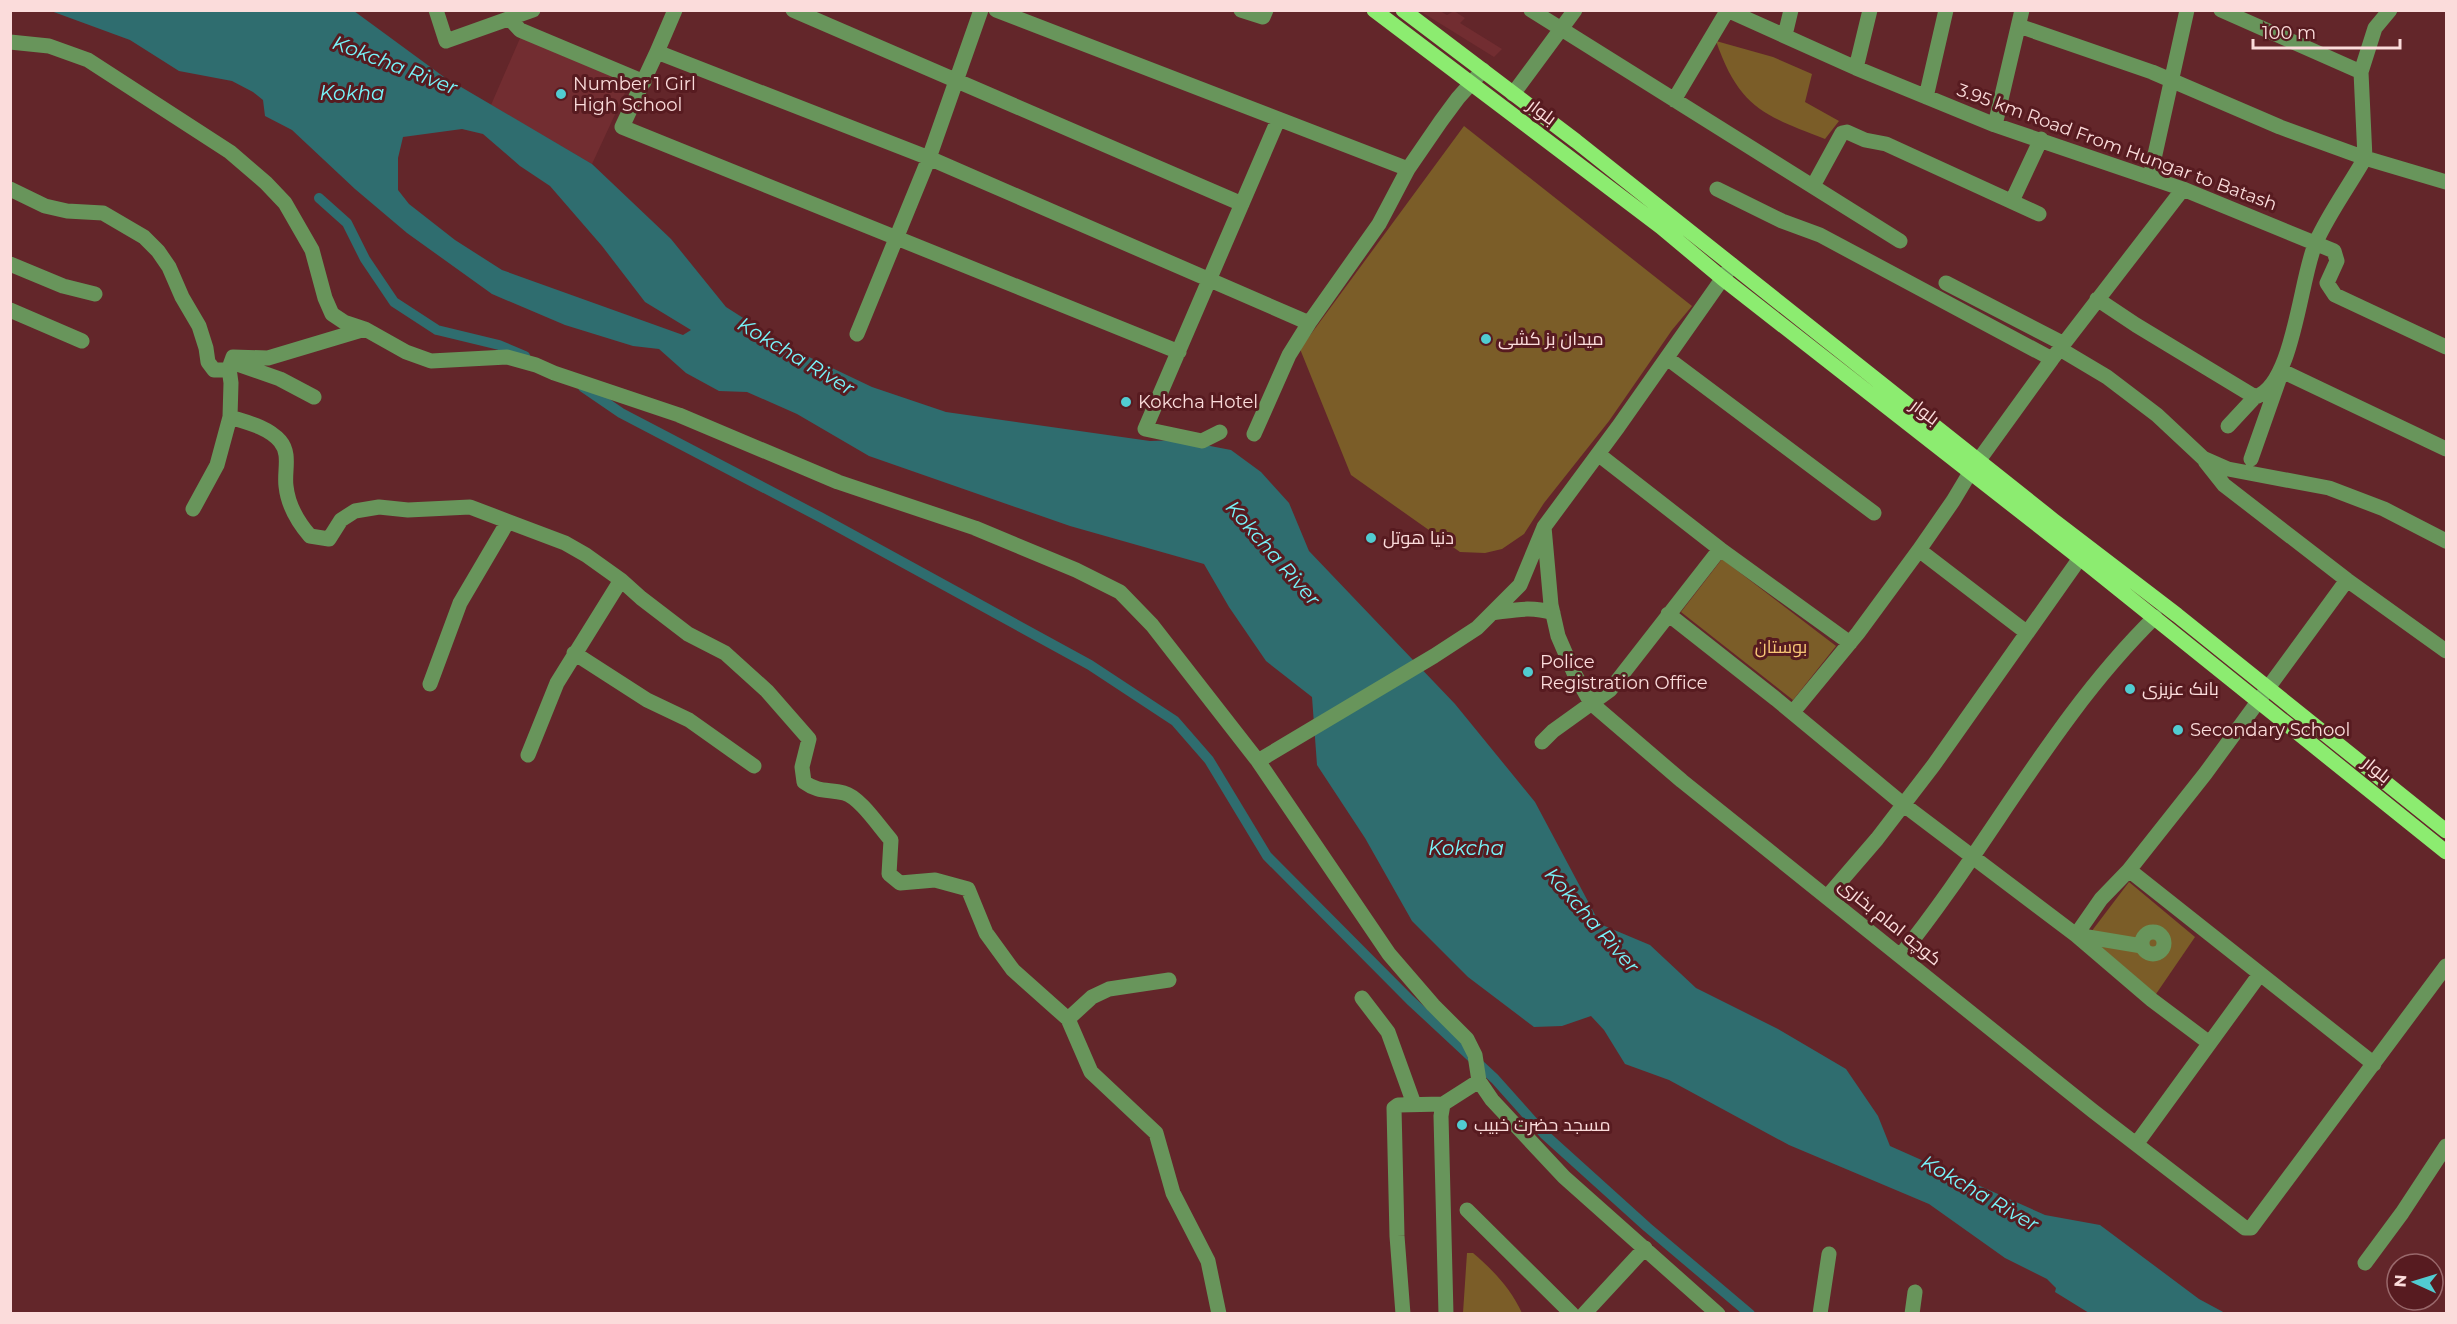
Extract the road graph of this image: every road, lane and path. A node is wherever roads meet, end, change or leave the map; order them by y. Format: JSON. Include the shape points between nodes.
{"nodes":[{"id":1,"x":436,"y":10,"type":"edge"},
{"id":2,"x":533,"y":10,"type":"edge"},
{"id":3,"x":675,"y":10,"type":"edge"},
{"id":4,"x":793,"y":10,"type":"edge"},
{"id":5,"x":981,"y":10,"type":"edge"},
{"id":6,"x":996,"y":10,"type":"edge"},
{"id":7,"x":1241,"y":10,"type":"edge"},
{"id":8,"x":1266,"y":10,"type":"edge"},
{"id":9,"x":1374,"y":10,"type":"edge"},
{"id":10,"x":1403,"y":10,"type":"edge"},
{"id":11,"x":1531,"y":10,"type":"edge"},
{"id":12,"x":1575,"y":10,"type":"edge"},
{"id":13,"x":1791,"y":10,"type":"edge"},
{"id":14,"x":1870,"y":10,"type":"edge"},
{"id":15,"x":1946,"y":10,"type":"edge"},
{"id":16,"x":2022,"y":10,"type":"edge"},
{"id":17,"x":2187,"y":10,"type":"edge"},
{"id":18,"x":2222,"y":10,"type":"edge"},
{"id":19,"x":2390,"y":10,"type":"edge"},
{"id":20,"x":1727,"y":11,"type":"edge"},
{"id":21,"x":510,"y":19,"type":"junction"},
{"id":22,"x":2019,"y":26,"type":"junction"},
{"id":23,"x":1562,"y":31,"type":"junction"},
{"id":24,"x":1785,"y":35,"type":"junction"},
{"id":25,"x":10,"y":42,"type":"edge"},
{"id":26,"x":657,"y":52,"type":"junction"},
{"id":27,"x":1856,"y":68,"type":"junction"},
{"id":28,"x":1483,"y":70,"type":"junction"},
{"id":29,"x":2361,"y":72,"type":"junction"},
{"id":30,"x":2172,"y":80,"type":"junction"},
{"id":31,"x":958,"y":81,"type":"junction"},
{"id":32,"x":644,"y":82,"type":"junction"},
{"id":33,"x":1472,"y":83,"type":"junction"},
{"id":34,"x":1513,"y":94,"type":"junction"},
{"id":35,"x":1926,"y":97,"type":"junction"},
{"id":36,"x":1674,"y":100,"type":"junction"},
{"id":37,"x":1278,"y":120,"type":"junction"},
{"id":38,"x":1995,"y":125,"type":"junction"},
{"id":39,"x":2041,"y":140,"type":"junction"},
{"id":40,"x":929,"y":158,"type":"junction"},
{"id":41,"x":2365,"y":158,"type":"junction"},
{"id":42,"x":1408,"y":170,"type":"junction"},
{"id":43,"x":2150,"y":177,"type":"junction"},
{"id":44,"x":2446,"y":182,"type":"edge"},
{"id":45,"x":1813,"y":186,"type":"junction"},
{"id":46,"x":10,"y":189,"type":"edge"},
{"id":47,"x":1717,"y":189,"type":"dead end"},
{"id":48,"x":2183,"y":189,"type":"junction"},
{"id":49,"x":2012,"y":201,"type":"junction"},
{"id":50,"x":1242,"y":204,"type":"junction"},
{"id":51,"x":2039,"y":214,"type":"dead end"},
{"id":52,"x":896,"y":237,"type":"junction"},
{"id":53,"x":1900,"y":240,"type":"dead end"},
{"id":54,"x":2315,"y":243,"type":"junction"},
{"id":55,"x":10,"y":264,"type":"edge"},
{"id":56,"x":1732,"y":265,"type":"junction"},
{"id":57,"x":1722,"y":278,"type":"junction"},
{"id":58,"x":1209,"y":281,"type":"junction"},
{"id":59,"x":1946,"y":282,"type":"dead end"},
{"id":60,"x":95,"y":294,"type":"dead end"},
{"id":61,"x":2097,"y":298,"type":"junction"},
{"id":62,"x":10,"y":309,"type":"edge"},
{"id":63,"x":1309,"y":323,"type":"junction"},
{"id":64,"x":365,"y":328,"type":"junction"},
{"id":65,"x":857,"y":334,"type":"dead end"},
{"id":66,"x":82,"y":342,"type":"dead end"},
{"id":67,"x":2446,"y":347,"type":"edge"},
{"id":68,"x":2059,"y":351,"type":"junction"},
{"id":69,"x":1179,"y":352,"type":"junction"},
{"id":70,"x":1667,"y":358,"type":"junction"},
{"id":71,"x":230,"y":365,"type":"junction"},
{"id":72,"x":2282,"y":371,"type":"junction"},
{"id":73,"x":314,"y":397,"type":"dead end"},
{"id":74,"x":2255,"y":397,"type":"junction"},
{"id":75,"x":230,"y":417,"type":"junction"},
{"id":76,"x":2228,"y":426,"type":"dead end"},
{"id":77,"x":1220,"y":432,"type":"dead end"},
{"id":78,"x":1254,"y":434,"type":"dead end"},
{"id":79,"x":2446,"y":449,"type":"edge"},
{"id":80,"x":1598,"y":454,"type":"junction"},
{"id":81,"x":2203,"y":458,"type":"junction"},
{"id":82,"x":2251,"y":459,"type":"dead end"},
{"id":83,"x":1974,"y":466,"type":"junction"},
{"id":84,"x":193,"y":509,"type":"dead end"},
{"id":85,"x":1874,"y":513,"type":"dead end"},
{"id":86,"x":507,"y":522,"type":"junction"},
{"id":87,"x":2049,"y":525,"type":"junction"},
{"id":88,"x":1544,"y":527,"type":"junction"},
{"id":89,"x":2446,"y":541,"type":"edge"},
{"id":90,"x":1720,"y":549,"type":"junction"},
{"id":91,"x":1919,"y":550,"type":"junction"},
{"id":92,"x":2080,"y":558,"type":"junction"},
{"id":93,"x":621,"y":580,"type":"junction"},
{"id":94,"x":2347,"y":580,"type":"junction"},
{"id":95,"x":1492,"y":613,"type":"junction"},
{"id":96,"x":1553,"y":614,"type":"junction"},
{"id":97,"x":1668,"y":614,"type":"junction"},
{"id":98,"x":2155,"y":617,"type":"junction"},
{"id":99,"x":2026,"y":632,"type":"junction"},
{"id":100,"x":1850,"y":643,"type":"junction"},
{"id":101,"x":2446,"y":651,"type":"edge"},
{"id":102,"x":574,"y":653,"type":"junction"},
{"id":103,"x":430,"y":684,"type":"dead end"},
{"id":104,"x":2264,"y":694,"type":"junction"},
{"id":105,"x":1591,"y":703,"type":"junction"},
{"id":106,"x":1793,"y":712,"type":"junction"},
{"id":107,"x":1542,"y":742,"type":"dead end"},
{"id":108,"x":528,"y":756,"type":"dead end"},
{"id":109,"x":1258,"y":760,"type":"junction"},
{"id":110,"x":754,"y":766,"type":"dead end"},
{"id":111,"x":1904,"y":804,"type":"junction"},
{"id":112,"x":2446,"y":831,"type":"edge"},
{"id":113,"x":2446,"y":852,"type":"edge"},
{"id":114,"x":1972,"y":856,"type":"junction"},
{"id":115,"x":2129,"y":870,"type":"junction"},
{"id":116,"x":1827,"y":897,"type":"junction"},
{"id":117,"x":2076,"y":935,"type":"junction"},
{"id":118,"x":2142,"y":946,"type":"dead end"},
{"id":119,"x":1900,"y":956,"type":"junction"},
{"id":120,"x":2446,"y":966,"type":"edge"},
{"id":121,"x":2260,"y":974,"type":"junction"},
{"id":122,"x":1169,"y":980,"type":"dead end"},
{"id":123,"x":1362,"y":998,"type":"dead end"},
{"id":124,"x":1068,"y":1019,"type":"junction"},
{"id":125,"x":2208,"y":1042,"type":"junction"},
{"id":126,"x":2374,"y":1064,"type":"junction"},
{"id":127,"x":1479,"y":1081,"type":"junction"},
{"id":128,"x":1414,"y":1104,"type":"junction"},
{"id":129,"x":1443,"y":1104,"type":"junction"},
{"id":130,"x":2137,"y":1143,"type":"junction"},
{"id":131,"x":2446,"y":1146,"type":"edge"},
{"id":132,"x":1467,"y":1210,"type":"dead end"},
{"id":133,"x":1645,"y":1248,"type":"junction"},
{"id":134,"x":1829,"y":1254,"type":"dead end"},
{"id":135,"x":2365,"y":1263,"type":"dead end"},
{"id":136,"x":1915,"y":1292,"type":"dead end"},
{"id":137,"x":1219,"y":1314,"type":"edge"},
{"id":138,"x":1403,"y":1314,"type":"edge"},
{"id":139,"x":1446,"y":1314,"type":"edge"},
{"id":140,"x":1572,"y":1314,"type":"edge"},
{"id":141,"x":1584,"y":1314,"type":"edge"},
{"id":142,"x":1718,"y":1314,"type":"edge"},
{"id":143,"x":1820,"y":1314,"type":"edge"},
{"id":144,"x":1912,"y":1314,"type":"edge"}],
"edges":[{"from":1,"to":21,"type":"street","via":[[446,41]]},
{"from":2,"to":21,"type":"street"},
{"from":3,"to":26,"type":"street"},
{"from":4,"to":31,"type":"street"},
{"from":5,"to":31,"type":"street"},
{"from":6,"to":37,"type":"street"},
{"from":7,"to":8,"type":"street","via":[[1263,17]]},
{"from":9,"to":33,"type":"main road","name":"بلوار"},
{"from":10,"to":28,"type":"main road","name":"بلوار"},
{"from":11,"to":23,"type":"street"},
{"from":12,"to":23,"type":"street"},
{"from":13,"to":24,"type":"street"},
{"from":14,"to":27,"type":"street"},
{"from":15,"to":35,"type":"street"},
{"from":16,"to":22,"type":"street"},
{"from":17,"to":30,"type":"street"},
{"from":18,"to":29,"type":"street"},
{"from":19,"to":29,"type":"street","via":[[2375,28]]},
{"from":20,"to":24,"type":"street","name":"3.95 km Road From Hungar to Batash"},
{"from":20,"to":36,"type":"street"},
{"from":21,"to":32,"type":"street","via":[[520,30]]},
{"from":22,"to":30,"type":"street"},
{"from":22,"to":38,"type":"street"},
{"from":23,"to":34,"type":"street"},
{"from":23,"to":36,"type":"street"},
{"from":24,"to":27,"type":"street","name":"3.95 km Road From Hungar to Batash"},
{"from":25,"to":64,"type":"street","via":[[49,46],[88,60],[230,152],[285,203],[312,250],[332,314]]},
{"from":26,"to":32,"type":"street"},
{"from":26,"to":40,"type":"street"},
{"from":27,"to":35,"type":"street","name":"3.95 km Road From Hungar to Batash"},
{"from":28,"to":33,"type":"street"},
{"from":28,"to":34,"type":"main road","name":"بلوار"},
{"from":29,"to":41,"type":"street"},
{"from":30,"to":41,"type":"street","via":[[2280,127]]},
{"from":30,"to":43,"type":"street"},
{"from":31,"to":40,"type":"street"},
{"from":31,"to":50,"type":"street"},
{"from":32,"to":52,"type":"street","via":[[622,127]]},
{"from":33,"to":42,"type":"street"},
{"from":33,"to":57,"type":"main road","name":"بلوار","via":[[1662,227]]},
{"from":34,"to":56,"type":"main road","name":"بلوار"},
{"from":35,"to":38,"type":"street","name":"3.95 km Road From Hungar to Batash"},
{"from":36,"to":45,"type":"street"},
{"from":37,"to":42,"type":"street"},
{"from":37,"to":50,"type":"street"},
{"from":38,"to":39,"type":"street","name":"3.95 km Road From Hungar to Batash"},
{"from":39,"to":43,"type":"street","name":"3.95 km Road From Hungar to Batash"},
{"from":39,"to":49,"type":"street"},
{"from":40,"to":52,"type":"street"},
{"from":40,"to":58,"type":"street"},
{"from":41,"to":44,"type":"street"},
{"from":41,"to":54,"type":"street"},
{"from":42,"to":63,"type":"street","via":[[1379,224]]},
{"from":43,"to":48,"type":"street","name":"3.95 km Road From Hungar to Batash"},
{"from":45,"to":49,"type":"street","via":[[1845,132],[1865,141],[1886,144]]},
{"from":45,"to":53,"type":"street"},
{"from":46,"to":71,"type":"street","via":[[45,206],[104,213],[144,237],[169,267],[199,326],[210,367],[223,370]]},
{"from":47,"to":68,"type":"street"},
{"from":48,"to":54,"type":"street","name":"3.95 km Road From Hungar to Batash"},
{"from":48,"to":61,"type":"street"},
{"from":49,"to":51,"type":"street"},
{"from":50,"to":58,"type":"street"},
{"from":52,"to":65,"type":"street"},
{"from":52,"to":69,"type":"street"},
{"from":54,"to":67,"type":"street","name":"3.95 km Road From Hungar to Batash","via":[[2334,251],[2337,261],[2327,283],[2335,295]]},
{"from":54,"to":72,"type":"street"},
{"from":55,"to":60,"type":"street","via":[[63,286]]},
{"from":56,"to":57,"type":"street"},
{"from":56,"to":83,"type":"main road","name":"بلوار"},
{"from":57,"to":70,"type":"street"},
{"from":57,"to":83,"type":"main road","name":"بلوار","via":[[1866,392]]},
{"from":58,"to":63,"type":"street"},
{"from":58,"to":69,"type":"street"},
{"from":59,"to":68,"type":"street"},
{"from":61,"to":68,"type":"street"},
{"from":61,"to":74,"type":"street"},
{"from":62,"to":66,"type":"street"},
{"from":63,"to":78,"type":"street","via":[[1289,355]]},
{"from":64,"to":71,"type":"street","via":[[268,358],[233,357]]},
{"from":64,"to":109,"type":"street","via":[[406,352],[431,361],[507,357],[536,365],[679,415],[838,482],[975,528],[1076,570],[1120,592],[1152,625]]},
{"from":68,"to":81,"type":"street","via":[[2107,378],[2157,415]]},
{"from":68,"to":83,"type":"street"},
{"from":69,"to":77,"type":"street","via":[[1145,429],[1202,441]]},
{"from":70,"to":80,"type":"street"},
{"from":70,"to":85,"type":"street"},
{"from":71,"to":73,"type":"street","via":[[280,379]]},
{"from":71,"to":75,"type":"street"},
{"from":72,"to":74,"type":"street","via":[[2265,393]]},
{"from":72,"to":79,"type":"street"},
{"from":72,"to":82,"type":"street"},
{"from":74,"to":76,"type":"street"},
{"from":75,"to":84,"type":"street","via":[[217,465]]},
{"from":75,"to":86,"type":"street","via":[[280,440],[287,452],[286,485],[291,508],[309,537],[329,539],[341,520],[355,511],[379,507],[470,507]]},
{"from":80,"to":88,"type":"street"},
{"from":80,"to":90,"type":"street"},
{"from":81,"to":89,"type":"street","via":[[2228,469],[2329,488],[2384,509]]},
{"from":81,"to":94,"type":"street","via":[[2224,485]]},
{"from":83,"to":87,"type":"main road","name":"بلوار"},
{"from":83,"to":91,"type":"street"},
{"from":86,"to":93,"type":"street","via":[[565,543]]},
{"from":86,"to":103,"type":"street","via":[[460,603]]},
{"from":87,"to":92,"type":"main road","name":"بلوار"},
{"from":87,"to":104,"type":"main road","name":"بلوار"},
{"from":88,"to":95,"type":"street","via":[[1520,585]]},
{"from":88,"to":96,"type":"street","name":"کوچه امام بخاری"},
{"from":90,"to":97,"type":"street"},
{"from":90,"to":100,"type":"street"},
{"from":91,"to":99,"type":"street"},
{"from":91,"to":100,"type":"street"},
{"from":92,"to":98,"type":"main road","name":"بلوار"},
{"from":92,"to":99,"type":"street"},
{"from":93,"to":102,"type":"street"},
{"from":93,"to":124,"type":"street","via":[[688,634],[725,653],[767,692],[809,739],[802,766],[804,782],[814,789],[847,794],[862,806],[891,840],[890,874],[900,883],[934,880],[968,889],[986,933],[1013,970]]},
{"from":94,"to":101,"type":"street"},
{"from":94,"to":104,"type":"street"},
{"from":95,"to":96,"type":"street","via":[[1536,608]]},
{"from":95,"to":109,"type":"street","via":[[1477,628],[1434,656]]},
{"from":96,"to":105,"type":"street","name":"کوچه امام بخاری","via":[[1558,636]]},
{"from":97,"to":105,"type":"street","via":[[1611,690]]},
{"from":97,"to":106,"type":"street"},
{"from":98,"to":104,"type":"main road","name":"بلوار"},
{"from":98,"to":114,"type":"street","via":[[2115,657],[2034,764]]},
{"from":99,"to":111,"type":"street"},
{"from":100,"to":106,"type":"street"},
{"from":102,"to":108,"type":"street","via":[[557,683]]},
{"from":102,"to":110,"type":"street","via":[[647,700],[689,720]]},
{"from":104,"to":112,"type":"main road","name":"بلوار"},
{"from":104,"to":113,"type":"main road","name":"بلوار"},
{"from":104,"to":115,"type":"street"},
{"from":105,"to":107,"type":"street"},
{"from":105,"to":116,"type":"street","name":"کوچه امام بخاری"},
{"from":106,"to":111,"type":"street"},
{"from":109,"to":127,"type":"street","via":[[1389,954],[1467,1039],[1475,1055]]},
{"from":111,"to":114,"type":"street"},
{"from":111,"to":116,"type":"street"},
{"from":114,"to":117,"type":"street"},
{"from":114,"to":119,"type":"street"},
{"from":115,"to":117,"type":"street","via":[[2101,899]]},
{"from":115,"to":121,"type":"street"},
{"from":116,"to":119,"type":"street","name":"کوچه امام بخاری"},
{"from":117,"to":118,"type":"street"},
{"from":117,"to":125,"type":"street"},
{"from":119,"to":130,"type":"street","name":"کوچه امام بخاری"},
{"from":120,"to":126,"type":"street"},
{"from":121,"to":125,"type":"street"},
{"from":121,"to":126,"type":"street"},
{"from":122,"to":124,"type":"street","via":[[1108,989]]},
{"from":123,"to":128,"type":"street","via":[[1388,1032]]},
{"from":124,"to":137,"type":"street","via":[[1091,1072],[1156,1133],[1173,1193],[1208,1261]]},
{"from":125,"to":130,"type":"street"},
{"from":126,"to":130,"type":"street","name":"کوچه امام بخاری","via":[[2251,1228],[2244,1228]]},
{"from":127,"to":129,"type":"street"},
{"from":127,"to":133,"type":"street","via":[[1564,1177]]},
{"from":128,"to":129,"type":"street"},
{"from":128,"to":138,"type":"street","via":[[1394,1108]]},
{"from":129,"to":139,"type":"street"},
{"from":131,"to":135,"type":"street"},
{"from":132,"to":140,"type":"street"},
{"from":133,"to":141,"type":"street"},
{"from":133,"to":142,"type":"street"},
{"from":134,"to":143,"type":"street"},
{"from":136,"to":144,"type":"street"}]}
